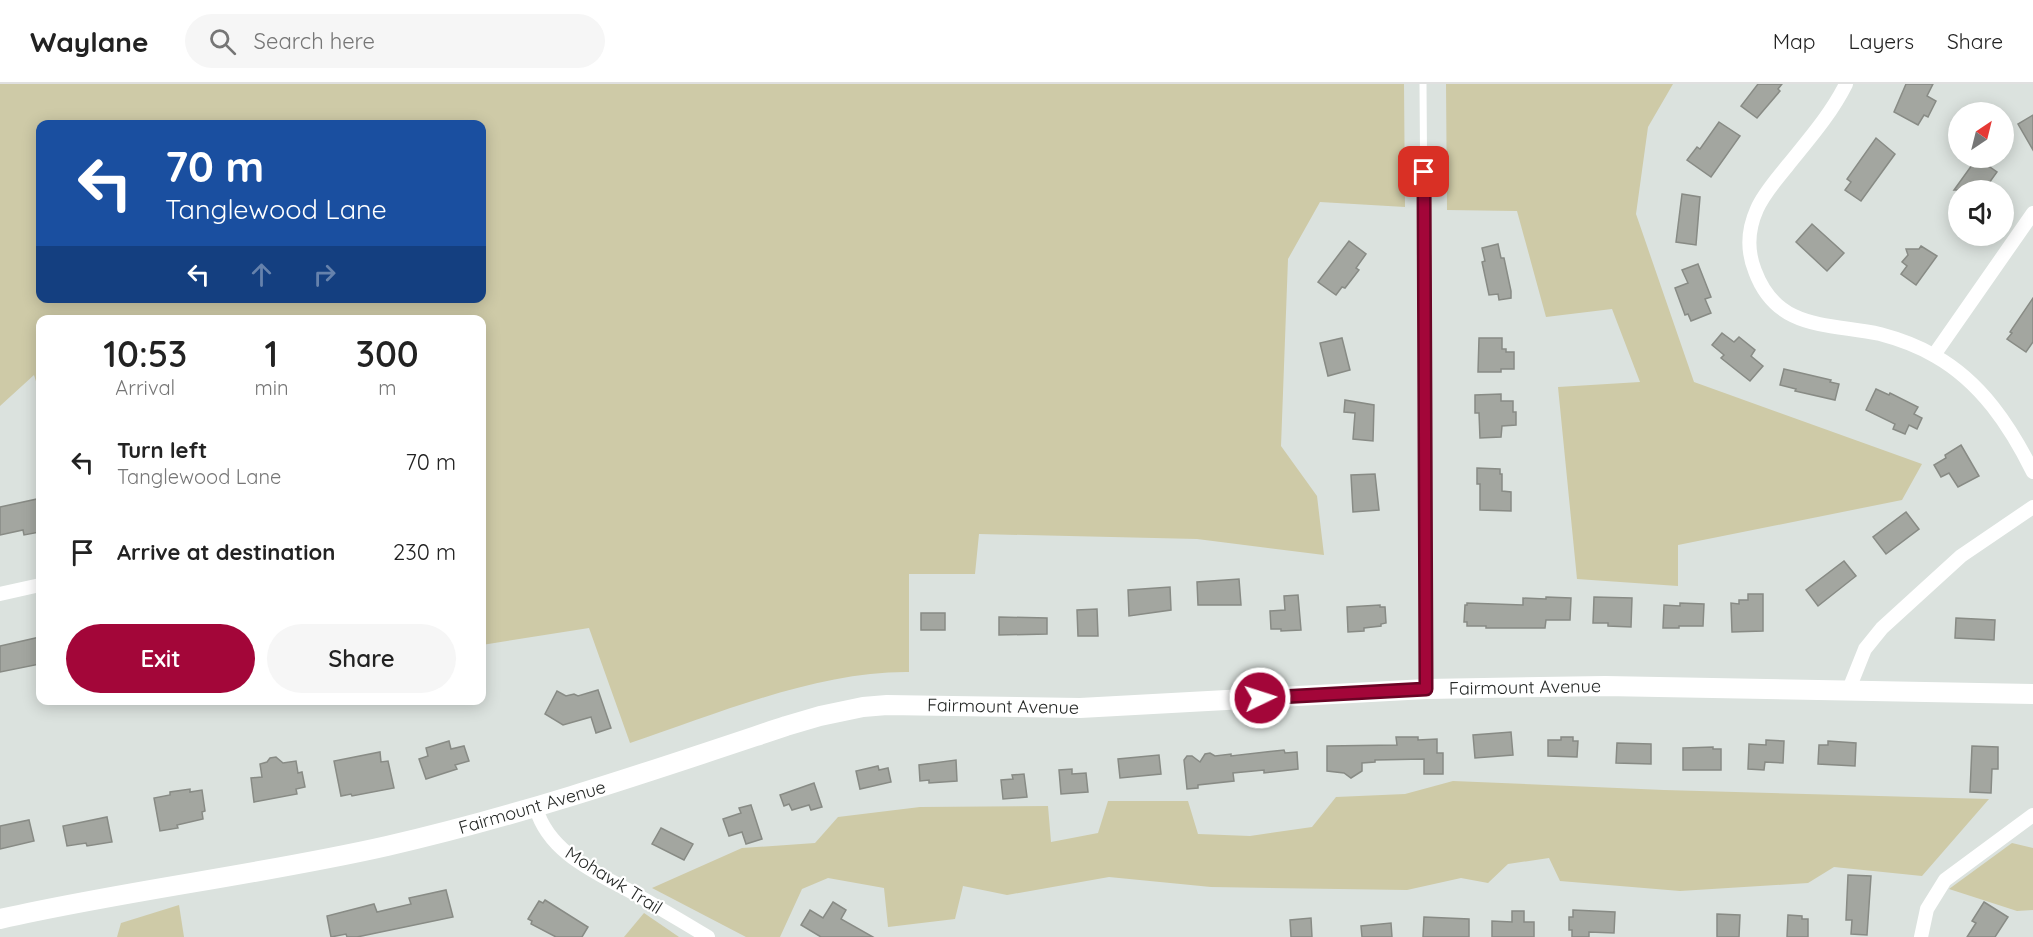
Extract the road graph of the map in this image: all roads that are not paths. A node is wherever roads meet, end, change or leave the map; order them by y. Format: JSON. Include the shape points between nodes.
{"nodes":[{"id":1,"x":1424,"y":84,"type":"edge"},
{"id":2,"x":1846,"y":84,"type":"edge"},
{"id":3,"x":2033,"y":213,"type":"edge"},
{"id":4,"x":1424,"y":225,"type":"joint"},
{"id":5,"x":1934,"y":355,"type":"junction"},
{"id":6,"x":2033,"y":472,"type":"edge"},
{"id":7,"x":2033,"y":507,"type":"edge"},
{"id":8,"x":36,"y":586,"type":"edge"},
{"id":9,"x":0,"y":594,"type":"edge"},
{"id":10,"x":1426,"y":689,"type":"junction"},
{"id":11,"x":1849,"y":689,"type":"junction"},
{"id":12,"x":2033,"y":694,"type":"edge"},
{"id":13,"x":536,"y":808,"type":"junction"},
{"id":14,"x":2033,"y":815,"type":"edge"},
{"id":15,"x":0,"y":919,"type":"edge"},
{"id":16,"x":708,"y":937,"type":"edge"},
{"id":17,"x":1921,"y":937,"type":"edge"}],
"edges":[{"from":1,"to":4,"type":"lane"},
{"from":2,"to":5,"type":"street","via":[[1826,117],[1763,197],[1751,226],[1750,260],[1766,294],[1790,315],[1818,325],[1879,334]]},
{"from":3,"to":5,"type":"street"},
{"from":4,"to":10,"type":"street"},
{"from":5,"to":6,"type":"street","via":[[1988,400]]},
{"from":7,"to":11,"type":"street","via":[[1961,556],[1882,628],[1865,649]]},
{"from":8,"to":9,"type":"street"},
{"from":10,"to":11,"type":"main road","name":"Fairmount Avenue"},
{"from":10,"to":13,"type":"main road","name":"Fairmount Avenue","via":[[1080,708],[909,704],[862,707],[786,726]]},
{"from":11,"to":12,"type":"main road","name":"Fairmount Avenue"},
{"from":13,"to":15,"type":"main road","name":"Fairmount Avenue","via":[[291,867],[79,901]]},
{"from":13,"to":16,"type":"street","name":"Mohawk Trail","via":[[548,835],[576,861]]},
{"from":14,"to":17,"type":"street","via":[[1945,880],[1927,909]]}]}
